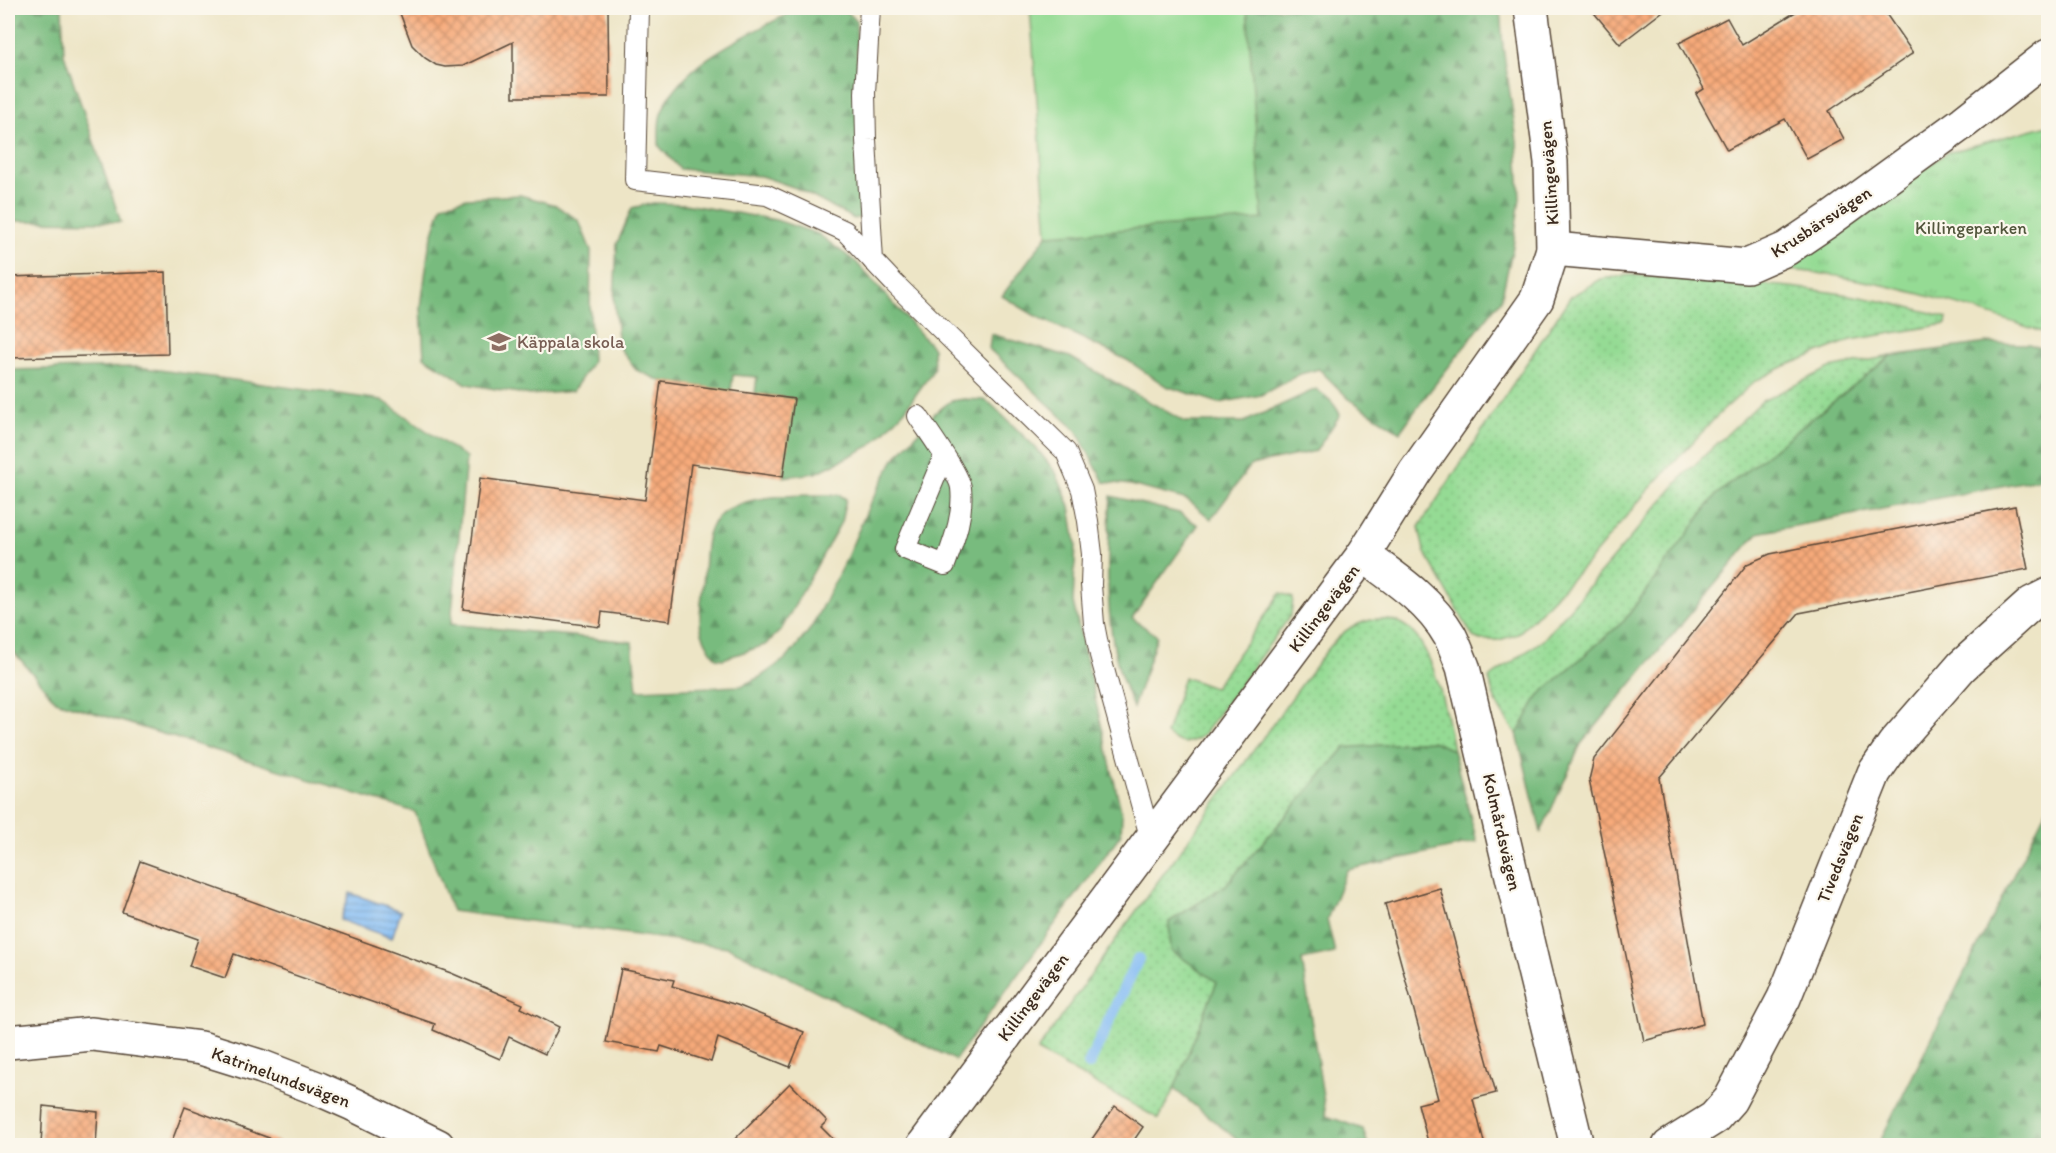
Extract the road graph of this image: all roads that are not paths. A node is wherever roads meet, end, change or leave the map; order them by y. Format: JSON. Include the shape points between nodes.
{"nodes":[{"id":1,"x":639,"y":8,"type":"edge"},
{"id":2,"x":870,"y":8,"type":"edge"},
{"id":3,"x":1531,"y":8,"type":"edge"},
{"id":4,"x":2049,"y":56,"type":"edge"},
{"id":5,"x":1553,"y":249,"type":"junction"},
{"id":6,"x":873,"y":261,"type":"junction"},
{"id":7,"x":918,"y":416,"type":"dead end"},
{"id":8,"x":944,"y":456,"type":"junction"},
{"id":9,"x":1363,"y":555,"type":"junction"},
{"id":10,"x":2049,"y":595,"type":"edge"},
{"id":11,"x":1151,"y":840,"type":"junction"},
{"id":12,"x":8,"y":1042,"type":"edge"},
{"id":13,"x":438,"y":1146,"type":"edge"},
{"id":14,"x":923,"y":1146,"type":"edge"},
{"id":15,"x":1577,"y":1146,"type":"edge"},
{"id":16,"x":1669,"y":1146,"type":"edge"}],
"edges":[{"from":1,"to":6,"type":"lane","via":[[635,180],[767,195],[845,231]]},
{"from":2,"to":6,"type":"lane","via":[[865,93]]},
{"from":3,"to":5,"type":"street","name":"Killingevägen","via":[[1551,162]]},
{"from":4,"to":5,"type":"street","name":"Krusbärsvägen","via":[[1829,220],[1786,249],[1748,266]]},
{"from":5,"to":9,"type":"street","name":"Killingevägen","via":[[1537,299],[1414,472]]},
{"from":6,"to":11,"type":"lane","via":[[1066,452],[1082,490],[1088,521],[1094,624],[1100,656]]},
{"from":7,"to":8,"type":"lane"},
{"from":8,"to":8,"type":"lane","via":[[905,549],[945,565],[958,528],[961,486]]},
{"from":9,"to":11,"type":"street","name":"Killingevägen"},
{"from":9,"to":15,"type":"street","name":"Kolmårdsvägen","via":[[1409,588],[1433,612],[1450,636],[1463,667]]},
{"from":10,"to":16,"type":"street","name":"Tivedsvägen","via":[[2032,603],[1962,666],[1874,772],[1784,998],[1730,1100],[1714,1118]]},
{"from":11,"to":14,"type":"street","name":"Killingevägen"},
{"from":12,"to":13,"type":"street","name":"Katrinelundsvägen","via":[[92,1034],[201,1048],[319,1089]]}]}
